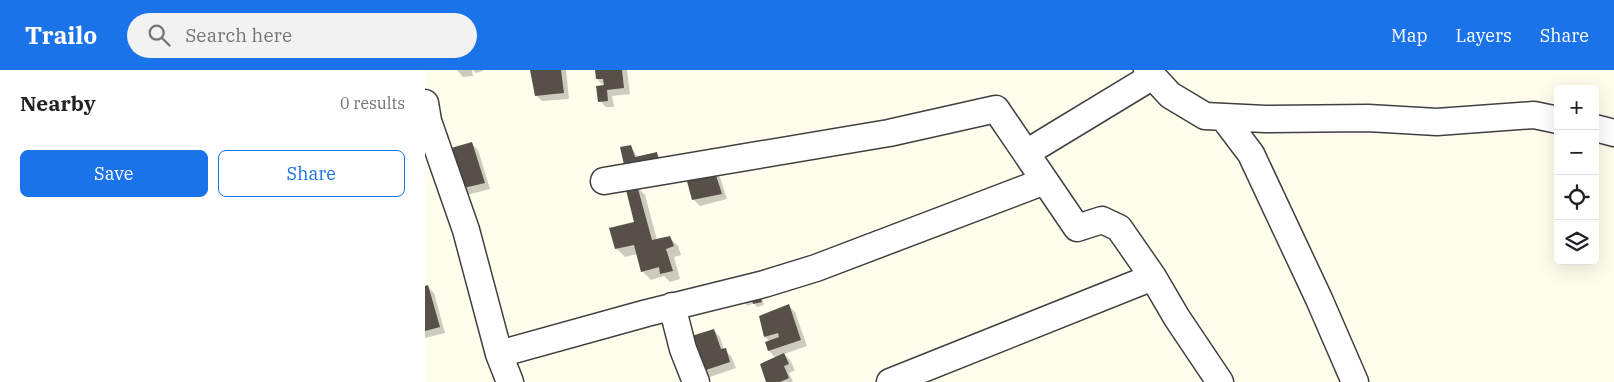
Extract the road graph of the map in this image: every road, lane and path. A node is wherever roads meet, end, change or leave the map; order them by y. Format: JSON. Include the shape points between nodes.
{"nodes":[{"id":1,"x":1150,"y":73,"type":"edge"},
{"id":2,"x":425,"y":103,"type":"edge"},
{"id":3,"x":1223,"y":117,"type":"junction"},
{"id":4,"x":1554,"y":119,"type":"edge"},
{"id":5,"x":1599,"y":129,"type":"edge"},
{"id":6,"x":1614,"y":132,"type":"edge"},
{"id":7,"x":1026,"y":153,"type":"junction"},
{"id":8,"x":604,"y":181,"type":"dead end"},
{"id":9,"x":1045,"y":181,"type":"junction"},
{"id":10,"x":1153,"y":277,"type":"junction"},
{"id":11,"x":673,"y":306,"type":"junction"},
{"id":12,"x":499,"y":354,"type":"junction"},
{"id":13,"x":510,"y":382,"type":"edge"},
{"id":14,"x":696,"y":382,"type":"edge"},
{"id":15,"x":890,"y":382,"type":"edge"},
{"id":16,"x":1220,"y":382,"type":"edge"},
{"id":17,"x":1355,"y":382,"type":"edge"}],
"edges":[{"from":1,"to":3,"type":"street","via":[[1170,95],[1205,116]]},
{"from":1,"to":7,"type":"street"},
{"from":2,"to":12,"type":"street","via":[[428,121],[466,230]]},
{"from":3,"to":4,"type":"street","via":[[1437,122],[1534,115]]},
{"from":3,"to":17,"type":"street","via":[[1251,154]]},
{"from":5,"to":6,"type":"street"},
{"from":7,"to":8,"type":"street","via":[[996,109],[889,133]]},
{"from":7,"to":9,"type":"street"},
{"from":9,"to":10,"type":"street","via":[[1077,228],[1102,220],[1119,228]]},
{"from":9,"to":11,"type":"street","via":[[816,268]]},
{"from":10,"to":15,"type":"street"},
{"from":10,"to":16,"type":"street"},
{"from":11,"to":12,"type":"street"},
{"from":11,"to":14,"type":"street","via":[[683,349]]},
{"from":12,"to":13,"type":"street"}]}
